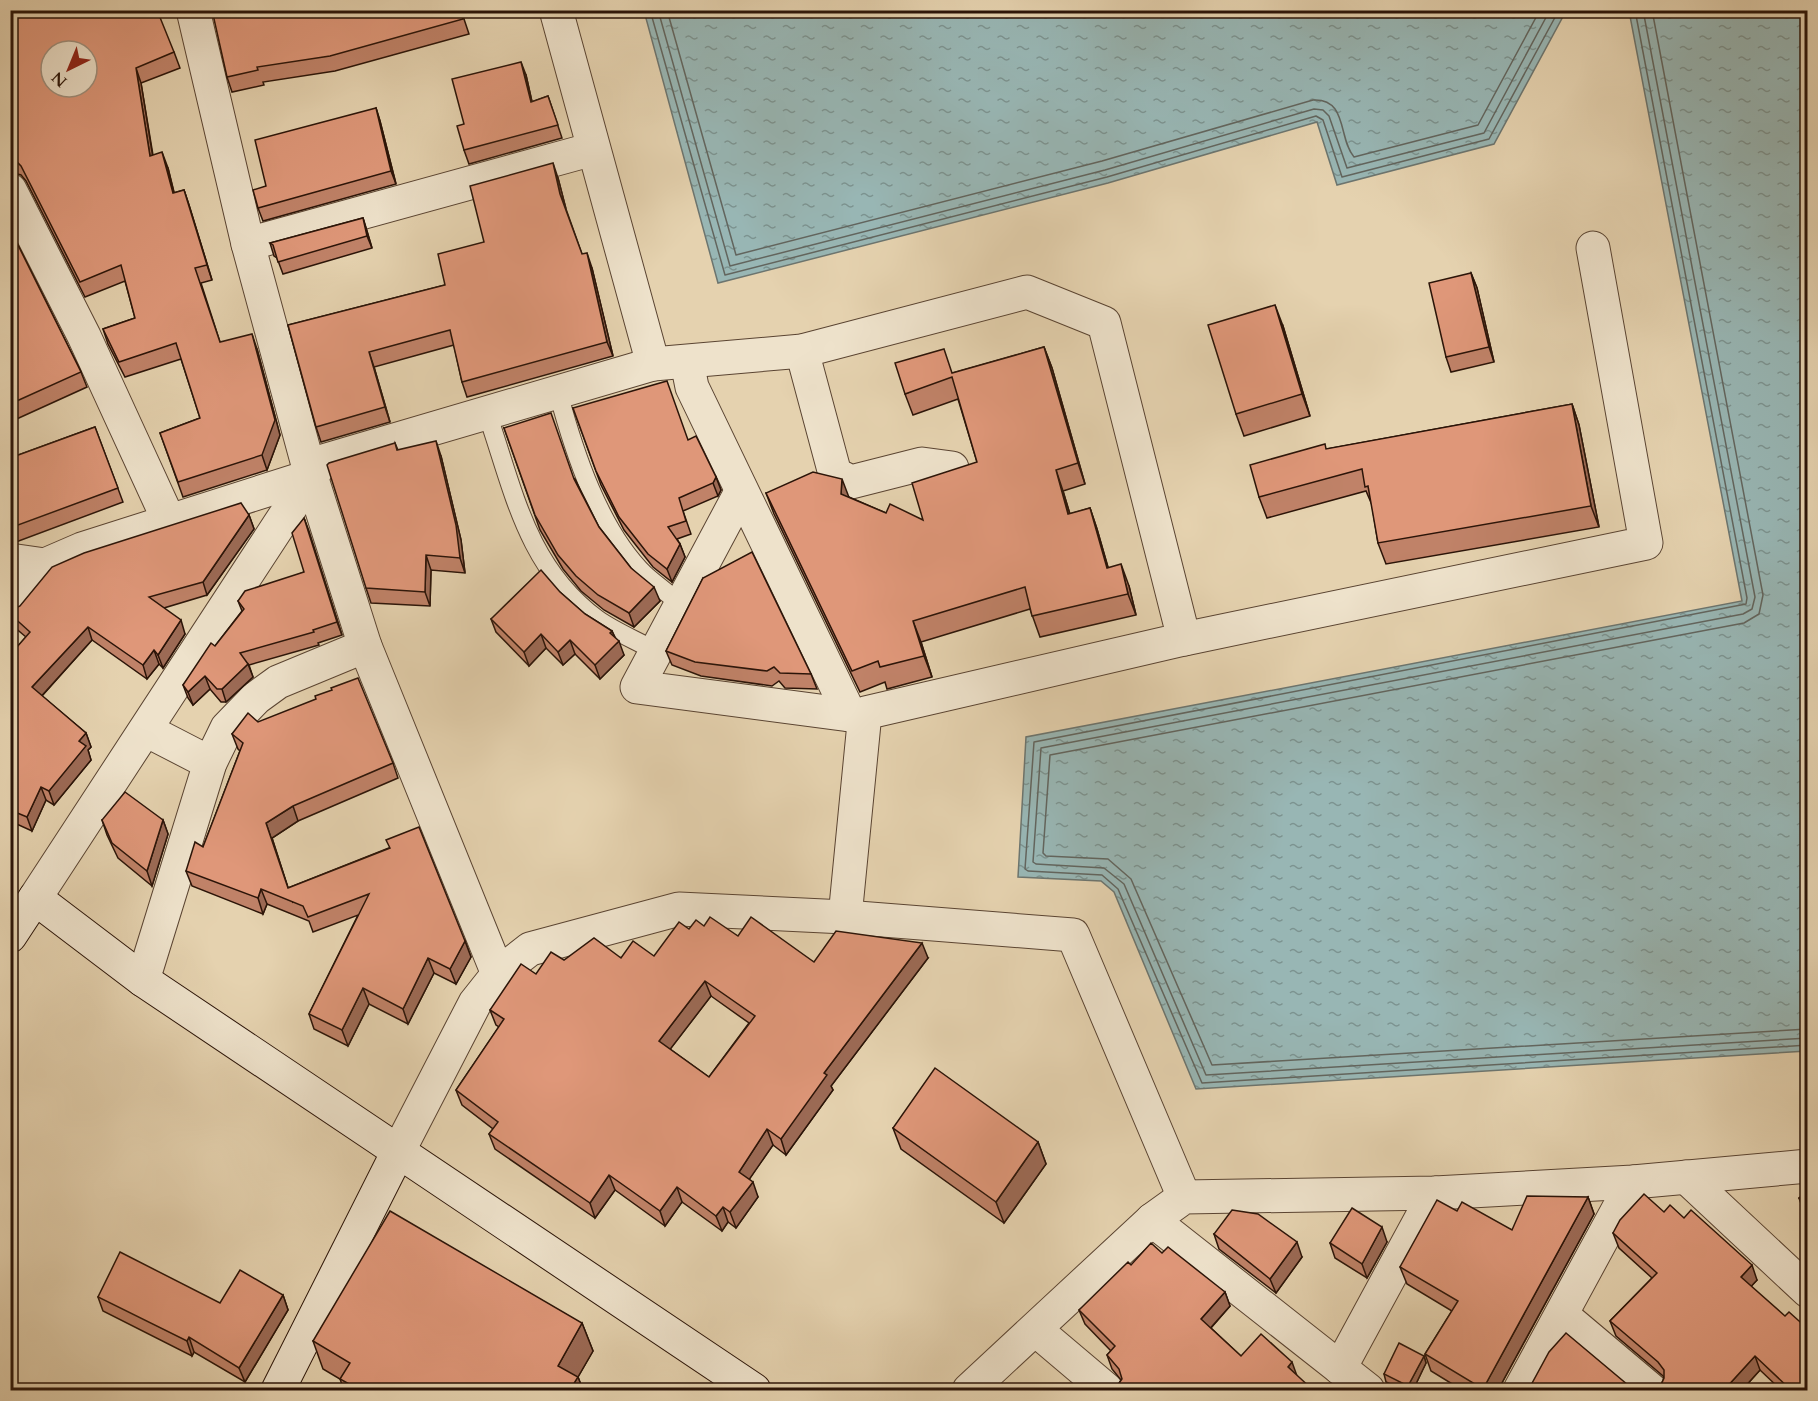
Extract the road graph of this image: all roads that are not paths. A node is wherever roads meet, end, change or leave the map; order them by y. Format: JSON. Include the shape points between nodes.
{"nodes":[{"id":1,"x":194,"y":10,"type":"edge"},
{"id":2,"x":556,"y":10,"type":"edge"},
{"id":3,"x":593,"y":148,"type":"junction"},
{"id":4,"x":10,"y":190,"type":"edge"},
{"id":5,"x":21,"y":234,"type":"edge"},
{"id":6,"x":248,"y":244,"type":"junction"},
{"id":7,"x":1593,"y":248,"type":"dead end"},
{"id":8,"x":802,"y":351,"type":"junction"},
{"id":9,"x":687,"y":362,"type":"junction"},
{"id":10,"x":653,"y":364,"type":"junction"},
{"id":11,"x":558,"y":392,"type":"junction"},
{"id":12,"x":487,"y":413,"type":"junction"},
{"id":13,"x":951,"y":468,"type":"edge"},
{"id":14,"x":311,"y":476,"type":"junction"},
{"id":15,"x":741,"y":492,"type":"junction"},
{"id":16,"x":169,"y":521,"type":"junction"},
{"id":17,"x":10,"y":560,"type":"edge"},
{"id":18,"x":45,"y":565,"type":"junction"},
{"id":19,"x":681,"y":604,"type":"junction"},
{"id":20,"x":10,"y":608,"type":"edge"},
{"id":21,"x":1184,"y":639,"type":"junction"},
{"id":22,"x":365,"y":646,"type":"junction"},
{"id":23,"x":657,"y":652,"type":"junction"},
{"id":24,"x":857,"y":716,"type":"junction"},
{"id":25,"x":146,"y":729,"type":"junction"},
{"id":26,"x":210,"y":763,"type":"junction"},
{"id":27,"x":34,"y":898,"type":"junction"},
{"id":28,"x":845,"y":917,"type":"junction"},
{"id":29,"x":10,"y":936,"type":"edge"},
{"id":30,"x":498,"y":974,"type":"junction"},
{"id":31,"x":143,"y":980,"type":"junction"},
{"id":32,"x":398,"y":1152,"type":"junction"},
{"id":33,"x":1808,"y":1166,"type":"edge"},
{"id":34,"x":1686,"y":1177,"type":"junction"},
{"id":35,"x":1633,"y":1182,"type":"junction"},
{"id":36,"x":1435,"y":1193,"type":"junction"},
{"id":37,"x":1184,"y":1197,"type":"junction"},
{"id":38,"x":1152,"y":1220,"type":"junction"},
{"id":39,"x":1804,"y":1284,"type":"edge"},
{"id":40,"x":1562,"y":1315,"type":"junction"},
{"id":41,"x":1036,"y":1330,"type":"junction"},
{"id":42,"x":1340,"y":1368,"type":"junction"},
{"id":43,"x":278,"y":1390,"type":"edge"},
{"id":44,"x":754,"y":1390,"type":"edge"},
{"id":45,"x":969,"y":1390,"type":"edge"},
{"id":46,"x":1107,"y":1390,"type":"edge"},
{"id":47,"x":1368,"y":1390,"type":"edge"},
{"id":48,"x":1520,"y":1390,"type":"edge"},
{"id":49,"x":1651,"y":1390,"type":"edge"}],
"edges":[{"from":1,"to":6,"type":"street"},
{"from":2,"to":3,"type":"street"},
{"from":3,"to":6,"type":"street"},
{"from":3,"to":10,"type":"street"},
{"from":4,"to":5,"type":"street"},
{"from":5,"to":16,"type":"street","via":[[84,336]]},
{"from":6,"to":14,"type":"street"},
{"from":7,"to":21,"type":"street","via":[[1646,543]]},
{"from":8,"to":9,"type":"street"},
{"from":8,"to":13,"type":"street","via":[[834,474],[851,482],[922,464]]},
{"from":8,"to":21,"type":"street","via":[[1027,292],[1104,323]]},
{"from":9,"to":10,"type":"street"},
{"from":9,"to":15,"type":"street","via":[[692,387]]},
{"from":10,"to":11,"type":"street"},
{"from":11,"to":12,"type":"street"},
{"from":11,"to":19,"type":"lane","via":[[573,451],[622,548],[644,574]]},
{"from":12,"to":14,"type":"street","via":[[323,461]]},
{"from":12,"to":23,"type":"lane","via":[[525,523],[552,577],[599,620]]},
{"from":14,"to":16,"type":"street"},
{"from":14,"to":22,"type":"street"},
{"from":14,"to":25,"type":"street"},
{"from":15,"to":19,"type":"street"},
{"from":15,"to":24,"type":"street"},
{"from":16,"to":18,"type":"street"},
{"from":17,"to":18,"type":"street"},
{"from":18,"to":20,"type":"street"},
{"from":19,"to":23,"type":"street"},
{"from":21,"to":24,"type":"street"},
{"from":22,"to":26,"type":"street","via":[[278,682],[256,698],[227,728]]},
{"from":22,"to":30,"type":"street"},
{"from":23,"to":24,"type":"street","via":[[637,687]]},
{"from":24,"to":28,"type":"street"},
{"from":25,"to":26,"type":"street"},
{"from":25,"to":27,"type":"street"},
{"from":26,"to":31,"type":"street"},
{"from":27,"to":29,"type":"street"},
{"from":27,"to":31,"type":"street"},
{"from":28,"to":30,"type":"street","via":[[679,909],[530,949]]},
{"from":28,"to":37,"type":"street","via":[[1073,934]]},
{"from":30,"to":32,"type":"street","via":[[475,1003]]},
{"from":31,"to":32,"type":"street"},
{"from":32,"to":43,"type":"street"},
{"from":32,"to":44,"type":"street"},
{"from":33,"to":34,"type":"street"},
{"from":34,"to":35,"type":"street"},
{"from":34,"to":39,"type":"street"},
{"from":35,"to":36,"type":"street"},
{"from":35,"to":40,"type":"street"},
{"from":36,"to":37,"type":"street"},
{"from":36,"to":42,"type":"street"},
{"from":37,"to":38,"type":"street"},
{"from":38,"to":41,"type":"street"},
{"from":38,"to":42,"type":"street"},
{"from":40,"to":48,"type":"street"},
{"from":40,"to":49,"type":"street"},
{"from":41,"to":45,"type":"street"},
{"from":41,"to":46,"type":"street"},
{"from":42,"to":47,"type":"street"}]}
